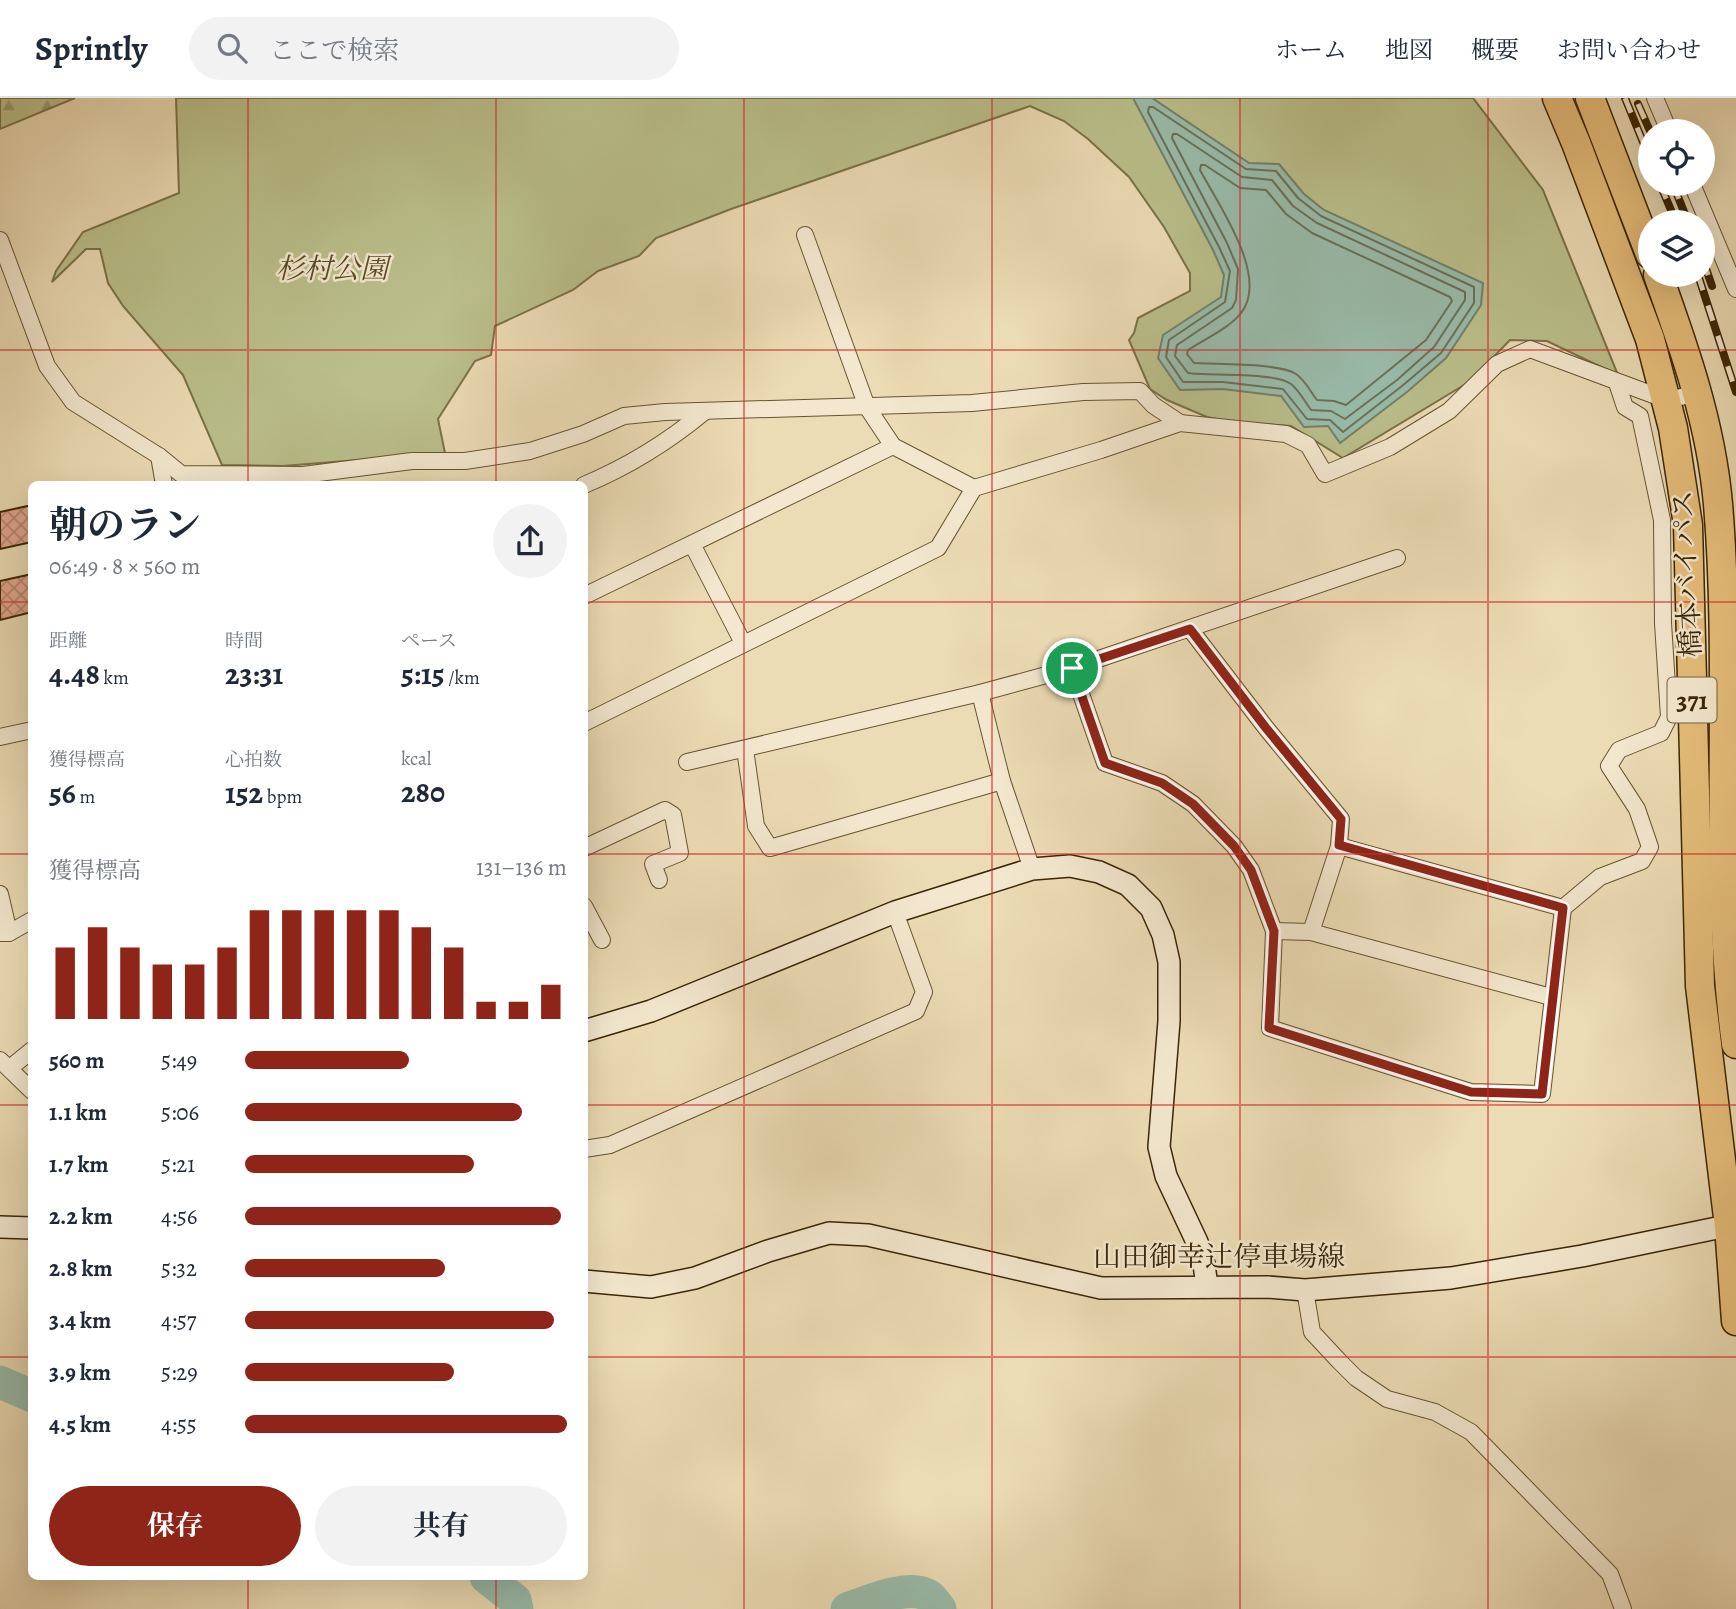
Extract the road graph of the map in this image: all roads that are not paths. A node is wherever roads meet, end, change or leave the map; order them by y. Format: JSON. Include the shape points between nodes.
{"nodes":[{"id":1,"x":1557,"y":98,"type":"edge"},
{"id":2,"x":1590,"y":98,"type":"edge"},
{"id":3,"x":1655,"y":98,"type":"edge"},
{"id":4,"x":1665,"y":119,"type":"edge"},
{"id":5,"x":1697,"y":196,"type":"edge"},
{"id":6,"x":1638,"y":223,"type":"edge"},
{"id":7,"x":804,"y":235,"type":"dead end"},
{"id":8,"x":0,"y":240,"type":"edge"},
{"id":9,"x":1662,"y":287,"type":"edge"},
{"id":10,"x":1736,"y":289,"type":"edge"},
{"id":11,"x":1617,"y":383,"type":"junction"},
{"id":12,"x":1699,"y":393,"type":"junction"},
{"id":13,"x":1667,"y":400,"type":"junction"},
{"id":14,"x":867,"y":407,"type":"junction"},
{"id":15,"x":704,"y":412,"type":"junction"},
{"id":16,"x":1180,"y":423,"type":"junction"},
{"id":17,"x":894,"y":446,"type":"junction"},
{"id":18,"x":159,"y":456,"type":"junction"},
{"id":19,"x":163,"y":481,"type":"edge"},
{"id":20,"x":588,"y":483,"type":"edge"},
{"id":21,"x":974,"y":488,"type":"junction"},
{"id":22,"x":692,"y":544,"type":"junction"},
{"id":23,"x":1396,"y":558,"type":"dead end"},
{"id":24,"x":588,"y":594,"type":"edge"},
{"id":25,"x":1190,"y":629,"type":"junction"},
{"id":26,"x":743,"y":643,"type":"junction"},
{"id":27,"x":1072,"y":668,"type":"junction"},
{"id":28,"x":980,"y":693,"type":"junction"},
{"id":29,"x":588,"y":721,"type":"edge"},
{"id":30,"x":28,"y":731,"type":"edge"},
{"id":31,"x":0,"y":737,"type":"edge"},
{"id":32,"x":1693,"y":738,"type":"junction"},
{"id":33,"x":745,"y":749,"type":"junction"},
{"id":34,"x":687,"y":762,"type":"dead end"},
{"id":35,"x":1696,"y":772,"type":"junction"},
{"id":36,"x":1730,"y":777,"type":"edge"},
{"id":37,"x":1002,"y":781,"type":"junction"},
{"id":38,"x":1339,"y":845,"type":"junction"},
{"id":39,"x":588,"y":846,"type":"edge"},
{"id":40,"x":1032,"y":869,"type":"junction"},
{"id":41,"x":659,"y":880,"type":"dead end"},
{"id":42,"x":0,"y":894,"type":"edge"},
{"id":43,"x":1563,"y":908,"type":"junction"},
{"id":44,"x":895,"y":912,"type":"junction"},
{"id":45,"x":588,"y":914,"type":"edge"},
{"id":46,"x":28,"y":922,"type":"edge"},
{"id":47,"x":1274,"y":931,"type":"junction"},
{"id":48,"x":1311,"y":932,"type":"junction"},
{"id":49,"x":5,"y":933,"type":"edge"},
{"id":50,"x":602,"y":940,"type":"dead end"},
{"id":51,"x":1551,"y":997,"type":"junction"},
{"id":52,"x":588,"y":1030,"type":"edge"},
{"id":53,"x":1736,"y":1044,"type":"edge"},
{"id":54,"x":28,"y":1052,"type":"edge"},
{"id":55,"x":5,"y":1064,"type":"edge"},
{"id":56,"x":28,"y":1087,"type":"edge"},
{"id":57,"x":588,"y":1148,"type":"edge"},
{"id":58,"x":1733,"y":1225,"type":"edge"},
{"id":59,"x":0,"y":1227,"type":"edge"},
{"id":60,"x":28,"y":1228,"type":"edge"},
{"id":61,"x":588,"y":1281,"type":"edge"},
{"id":62,"x":1207,"y":1287,"type":"junction"},
{"id":63,"x":1305,"y":1290,"type":"junction"},
{"id":64,"x":1736,"y":1321,"type":"edge"},
{"id":65,"x":1622,"y":1606,"type":"edge"}],
"edges":[{"from":1,"to":13,"type":"highway","name":"橋本バイパス","number":"371","via":[[1650,339]]},
{"from":2,"to":6,"type":"highway"},
{"from":3,"to":4,"type":"street"},
{"from":5,"to":10,"type":"street"},
{"from":7,"to":14,"type":"street"},
{"from":8,"to":18,"type":"street","via":[[47,366],[73,401]]},
{"from":9,"to":12,"type":"highway","name":"橋本バイパス","number":"371"},
{"from":11,"to":13,"type":"street"},
{"from":11,"to":16,"type":"street","via":[[1530,349],[1497,364],[1449,411],[1390,447],[1325,474],[1308,445],[1286,434]]},
{"from":11,"to":43,"type":"street","via":[[1625,407],[1640,416],[1662,520],[1669,717],[1661,733],[1619,750],[1609,766],[1637,809],[1650,847],[1642,860],[1600,877]]},
{"from":12,"to":13,"type":"street"},
{"from":12,"to":36,"type":"highway","name":"橋本バイパス","number":"371","via":[[1718,503]]},
{"from":13,"to":32,"type":"highway","name":"橋本バイパス","number":"371","via":[[1688,525]]},
{"from":14,"to":15,"type":"street"},
{"from":14,"to":16,"type":"street","via":[[1140,391]]},
{"from":14,"to":17,"type":"street"},
{"from":15,"to":18,"type":"street","via":[[624,416],[530,451],[465,461],[412,461],[303,474],[181,474]]},
{"from":15,"to":20,"type":"street","via":[[684,429]]},
{"from":16,"to":21,"type":"street"},
{"from":17,"to":21,"type":"street"},
{"from":17,"to":22,"type":"street"},
{"from":18,"to":19,"type":"street"},
{"from":21,"to":26,"type":"street","via":[[938,548]]},
{"from":22,"to":24,"type":"street"},
{"from":22,"to":26,"type":"street"},
{"from":23,"to":25,"type":"street"},
{"from":25,"to":27,"type":"street"},
{"from":25,"to":38,"type":"street","via":[[1341,819]]},
{"from":26,"to":29,"type":"street"},
{"from":27,"to":28,"type":"street"},
{"from":27,"to":47,"type":"street","via":[[1105,763],[1162,783],[1193,804],[1251,870]]},
{"from":28,"to":33,"type":"street"},
{"from":28,"to":37,"type":"street"},
{"from":30,"to":31,"type":"street"},
{"from":32,"to":35,"type":"highway","name":"橋本バイパス","number":"371"},
{"from":32,"to":36,"type":"street"},
{"from":33,"to":34,"type":"street"},
{"from":33,"to":37,"type":"street","via":[[756,826],[770,848]]},
{"from":35,"to":36,"type":"street"},
{"from":35,"to":58,"type":"highway","name":"橋本バイパス","number":"371","via":[[1700,986]]},
{"from":36,"to":53,"type":"highway","name":"橋本バイパス","number":"371","via":[[1722,833]]},
{"from":37,"to":40,"type":"street"},
{"from":38,"to":43,"type":"street"},
{"from":38,"to":48,"type":"street"},
{"from":39,"to":41,"type":"street","via":[[665,810],[673,815],[680,853],[653,864]]},
{"from":40,"to":44,"type":"main road"},
{"from":40,"to":62,"type":"main road","via":[[1070,866],[1128,885],[1151,908],[1163,934],[1169,962],[1169,1021],[1159,1147],[1166,1176],[1197,1242]]},
{"from":42,"to":49,"type":"street"},
{"from":43,"to":51,"type":"street"},
{"from":44,"to":52,"type":"main road","via":[[651,1011]]},
{"from":44,"to":57,"type":"street","via":[[924,992],[916,1011],[610,1145]]},
{"from":45,"to":50,"type":"street"},
{"from":46,"to":49,"type":"street"},
{"from":47,"to":48,"type":"street"},
{"from":47,"to":51,"type":"street","via":[[1269,1028],[1471,1092],[1542,1094]]},
{"from":48,"to":51,"type":"street"},
{"from":54,"to":55,"type":"street"},
{"from":55,"to":56,"type":"street"},
{"from":58,"to":63,"type":"main road","name":"山田御幸辻停車場線","via":[[1451,1278]]},
{"from":58,"to":64,"type":"highway","name":"橋本バイパス","number":"371"},
{"from":59,"to":60,"type":"main road"},
{"from":61,"to":62,"type":"main road","name":"山田御幸辻停車場線","via":[[651,1287],[695,1278],[829,1233],[879,1238],[1101,1288]]},
{"from":62,"to":63,"type":"main road","name":"山田御幸辻停車場線"},
{"from":63,"to":65,"type":"street","via":[[1312,1332],[1339,1362],[1387,1399],[1436,1412],[1471,1432],[1610,1574]]}]}
